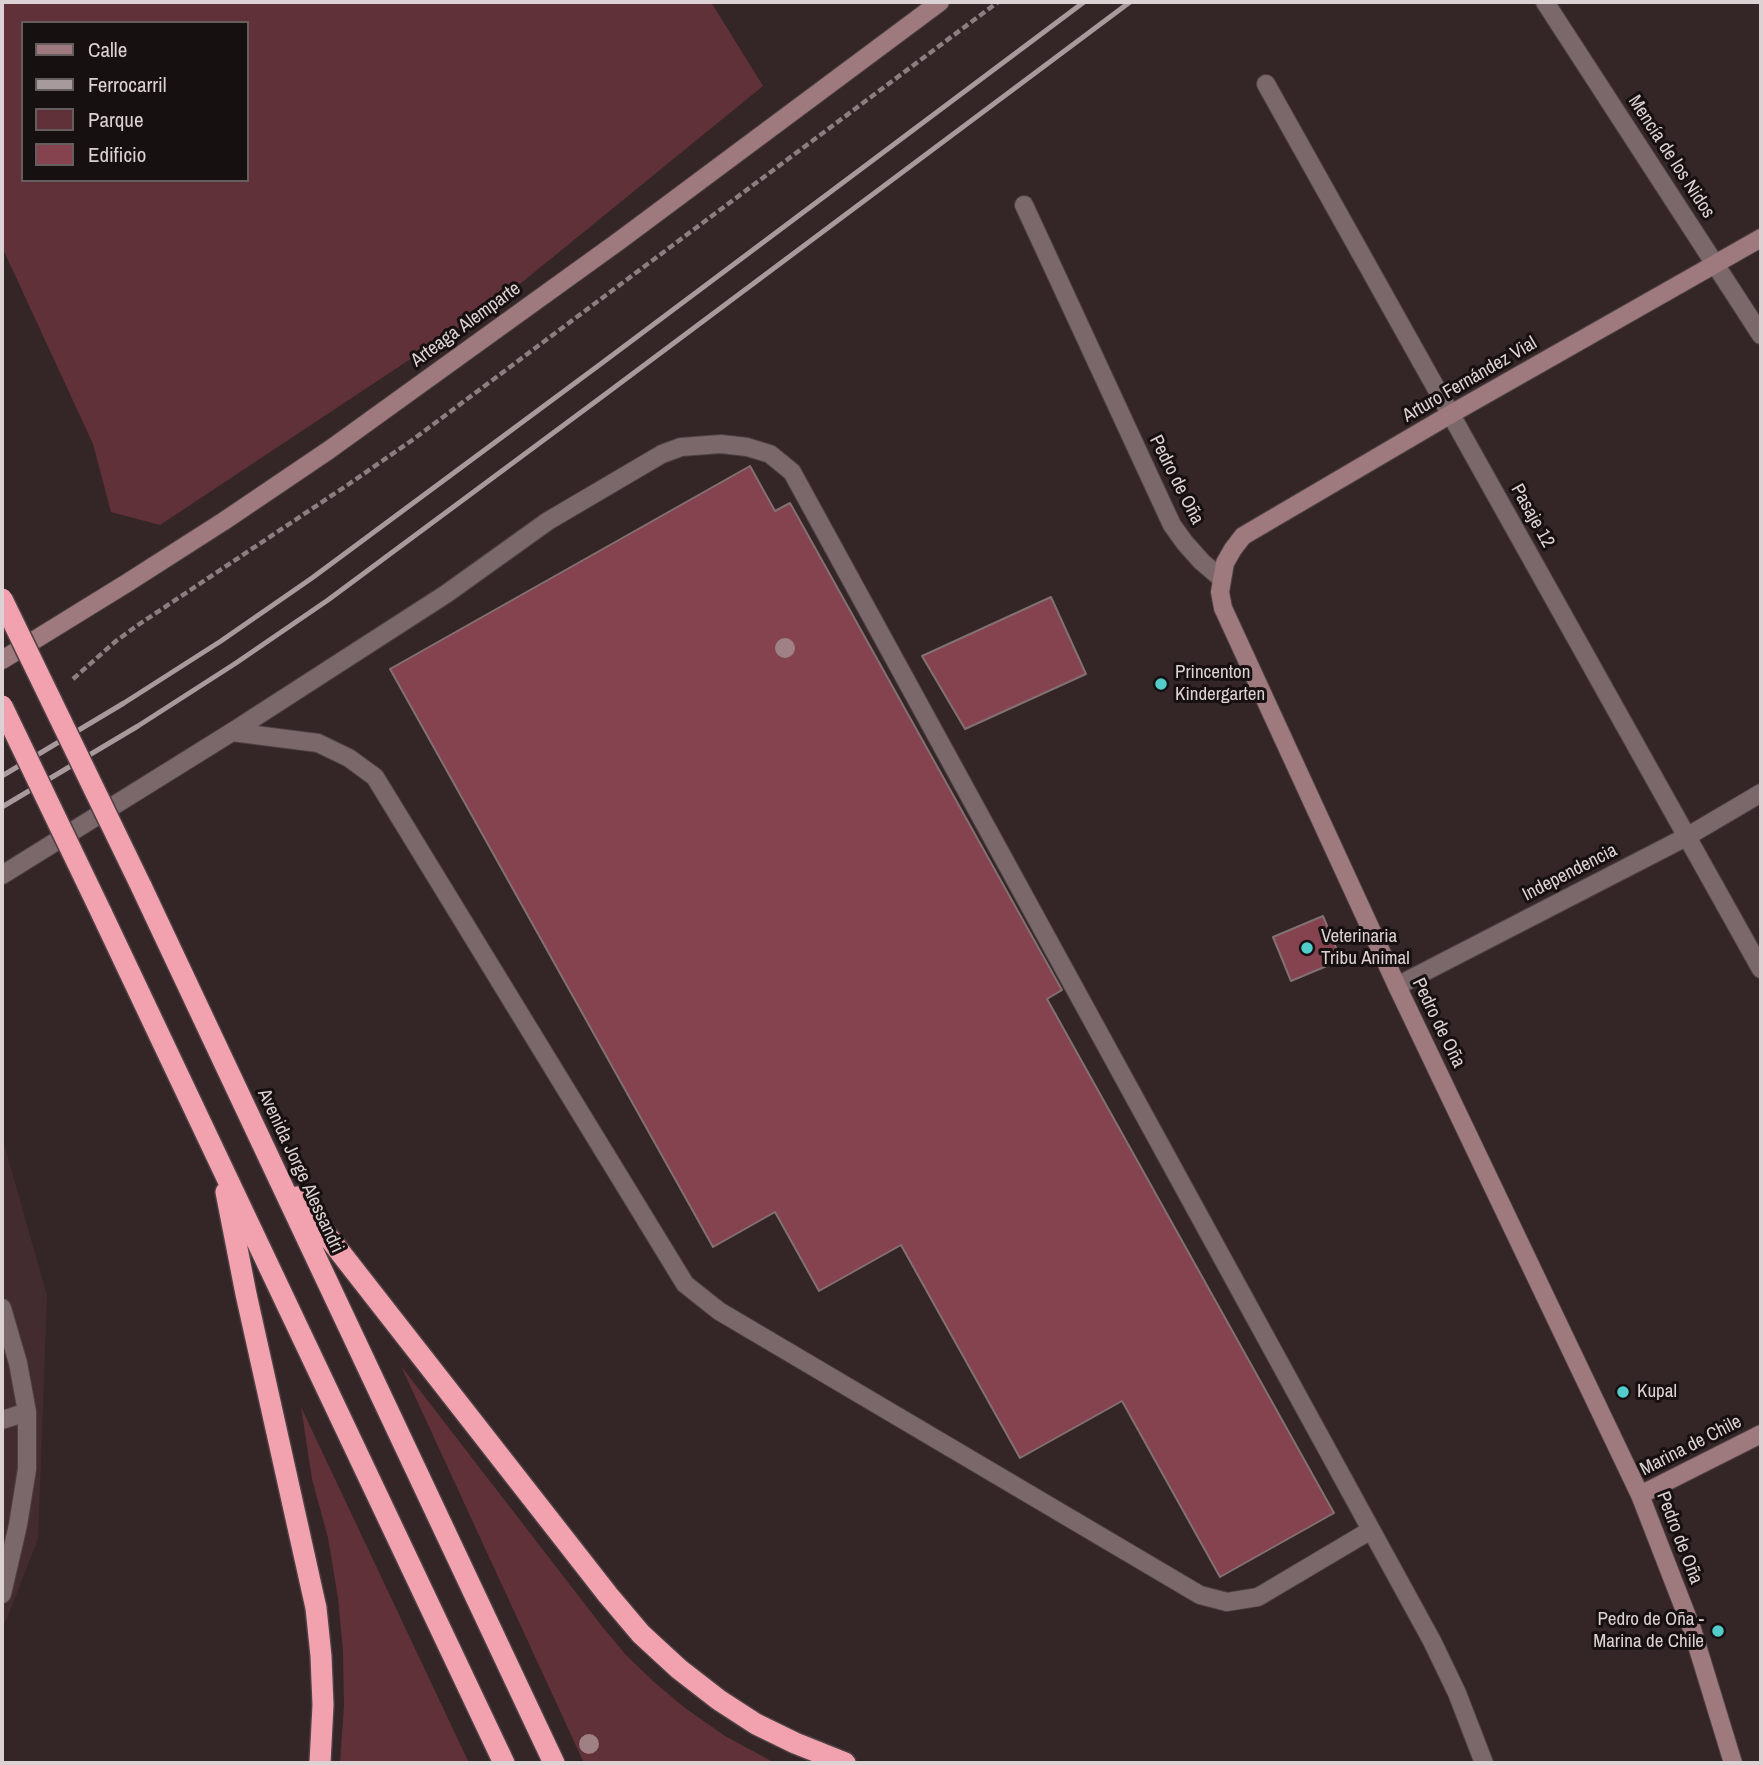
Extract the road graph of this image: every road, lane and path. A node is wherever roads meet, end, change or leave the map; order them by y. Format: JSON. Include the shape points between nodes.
{"nodes":[{"id":1,"x":940,"y":2,"type":"edge"},
{"id":2,"x":998,"y":2,"type":"edge"},
{"id":3,"x":1545,"y":2,"type":"edge"},
{"id":4,"x":1266,"y":84,"type":"dead end"},
{"id":5,"x":1024,"y":205,"type":"dead end"},
{"id":6,"x":1761,"y":238,"type":"edge"},
{"id":7,"x":1715,"y":265,"type":"junction"},
{"id":8,"x":1761,"y":335,"type":"edge"},
{"id":9,"x":1451,"y":414,"type":"junction"},
{"id":10,"x":1222,"y":579,"type":"junction"},
{"id":11,"x":2,"y":598,"type":"edge"},
{"id":12,"x":2,"y":660,"type":"edge"},
{"id":13,"x":72,"y":680,"type":"dead end"},
{"id":14,"x":2,"y":706,"type":"edge"},
{"id":15,"x":232,"y":732,"type":"junction"},
{"id":16,"x":1761,"y":793,"type":"edge"},
{"id":17,"x":1688,"y":836,"type":"junction"},
{"id":18,"x":2,"y":875,"type":"edge"},
{"id":19,"x":1761,"y":969,"type":"edge"},
{"id":20,"x":1396,"y":986,"type":"junction"},
{"id":21,"x":219,"y":1159,"type":"junction"},
{"id":22,"x":272,"y":1165,"type":"junction"},
{"id":23,"x":2,"y":1307,"type":"edge"},
{"id":24,"x":27,"y":1412,"type":"junction"},
{"id":25,"x":2,"y":1420,"type":"edge"},
{"id":26,"x":1761,"y":1434,"type":"edge"},
{"id":27,"x":1640,"y":1495,"type":"junction"},
{"id":28,"x":1371,"y":1530,"type":"junction"},
{"id":29,"x":2,"y":1594,"type":"edge"},
{"id":30,"x":320,"y":1763,"type":"edge"},
{"id":31,"x":504,"y":1763,"type":"edge"},
{"id":32,"x":555,"y":1763,"type":"edge"},
{"id":33,"x":845,"y":1763,"type":"edge"},
{"id":34,"x":1484,"y":1763,"type":"edge"},
{"id":35,"x":1733,"y":1763,"type":"edge"}],
"edges":[{"from":1,"to":12,"type":"street","name":"Arteaga Alemparte","via":[[329,450],[224,522]]},
{"from":2,"to":13,"type":"path","via":[[411,441],[138,625]]},
{"from":3,"to":7,"type":"street","name":"Mencía de los Nidos"},
{"from":4,"to":9,"type":"street","name":"Pasaje 12"},
{"from":5,"to":10,"type":"street","name":"Pedro de Oña","via":[[1172,525]]},
{"from":6,"to":7,"type":"street","name":"Arturo Fernández Vial"},
{"from":7,"to":8,"type":"street","name":"Mencía de los Nidos"},
{"from":7,"to":9,"type":"street","name":"Arturo Fernández Vial"},
{"from":9,"to":10,"type":"street","name":"Arturo Fernández Vial","via":[[1243,536],[1225,563]]},
{"from":9,"to":17,"type":"street","name":"Pasaje 12"},
{"from":10,"to":20,"type":"street","name":"Pedro de Oña","via":[[1220,592],[1228,621]]},
{"from":11,"to":22,"type":"highway","name":"Avenida Jorge Alessandri","bridge":true},
{"from":14,"to":21,"type":"highway","bridge":true},
{"from":15,"to":18,"type":"street"},
{"from":15,"to":28,"type":"street","via":[[318,743],[374,777],[685,1284],[719,1311],[1200,1595],[1227,1602],[1258,1597]]},
{"from":15,"to":28,"type":"street","via":[[446,594],[548,521],[662,454],[681,447],[721,444],[770,454],[792,472]]},
{"from":16,"to":17,"type":"street","name":"Independencia"},
{"from":17,"to":19,"type":"street","name":"Pasaje 12"},
{"from":17,"to":20,"type":"street","name":"Independencia"},
{"from":20,"to":27,"type":"street","name":"Pedro de Oña"},
{"from":21,"to":30,"type":"highway","via":[[316,1608],[323,1705]]},
{"from":21,"to":31,"type":"highway"},
{"from":22,"to":32,"type":"highway","name":"Avenida Jorge Alessandri"},
{"from":22,"to":33,"type":"highway","via":[[641,1634],[679,1669],[747,1718]]},
{"from":23,"to":24,"type":"street"},
{"from":24,"to":25,"type":"street"},
{"from":24,"to":29,"type":"street","via":[[27,1469]]},
{"from":26,"to":27,"type":"street","name":"Marina de Chile"},
{"from":27,"to":35,"type":"street","name":"Pedro de Oña","via":[[1692,1629]]},
{"from":28,"to":34,"type":"street","via":[[1432,1641]]}]}
